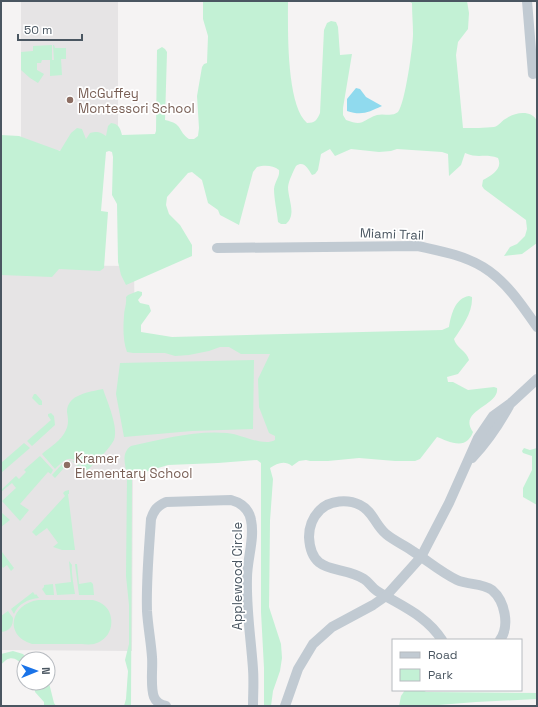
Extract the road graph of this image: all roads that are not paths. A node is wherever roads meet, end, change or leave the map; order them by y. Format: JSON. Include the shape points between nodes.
{"nodes":[{"id":1,"x":527,"y":1,"type":"edge"},
{"id":2,"x":537,"y":73,"type":"edge"},
{"id":3,"x":216,"y":248,"type":"dead end"},
{"id":4,"x":537,"y":327,"type":"edge"},
{"id":5,"x":537,"y":379,"type":"edge"},
{"id":6,"x":421,"y":557,"type":"junction"},
{"id":7,"x":386,"y":596,"type":"junction"},
{"id":8,"x":441,"y":639,"type":"edge"},
{"id":9,"x":500,"y":639,"type":"edge"},
{"id":10,"x":166,"y":706,"type":"edge"},
{"id":11,"x":246,"y":706,"type":"edge"},
{"id":12,"x":253,"y":706,"type":"edge"},
{"id":13,"x":285,"y":706,"type":"edge"}],
"edges":[{"from":1,"to":2,"type":"street","via":[[533,74]]},
{"from":3,"to":4,"type":"street","name":"Miami Trail","via":[[418,246],[442,251],[483,267],[502,282]]},
{"from":5,"to":6,"type":"street","via":[[493,416],[478,438]]},
{"from":6,"to":7,"type":"street"},
{"from":6,"to":7,"type":"street","via":[[386,534],[368,510],[359,505],[346,501],[332,502],[321,509],[309,530],[310,545],[317,560],[325,567],[364,579]]},
{"from":6,"to":9,"type":"street","via":[[457,580],[492,590],[504,610],[505,624]]},
{"from":7,"to":8,"type":"street","via":[[426,620]]},
{"from":7,"to":13,"type":"street","via":[[332,627],[314,644],[298,668]]},
{"from":10,"to":12,"type":"street","name":"Applewood Circle","via":[[158,702],[153,691],[147,612],[151,519],[159,505],[166,502],[224,500],[238,502],[245,507],[251,521],[247,616],[253,670]]},
{"from":11,"to":12,"type":"street","name":"Applewood Circle"}]}
